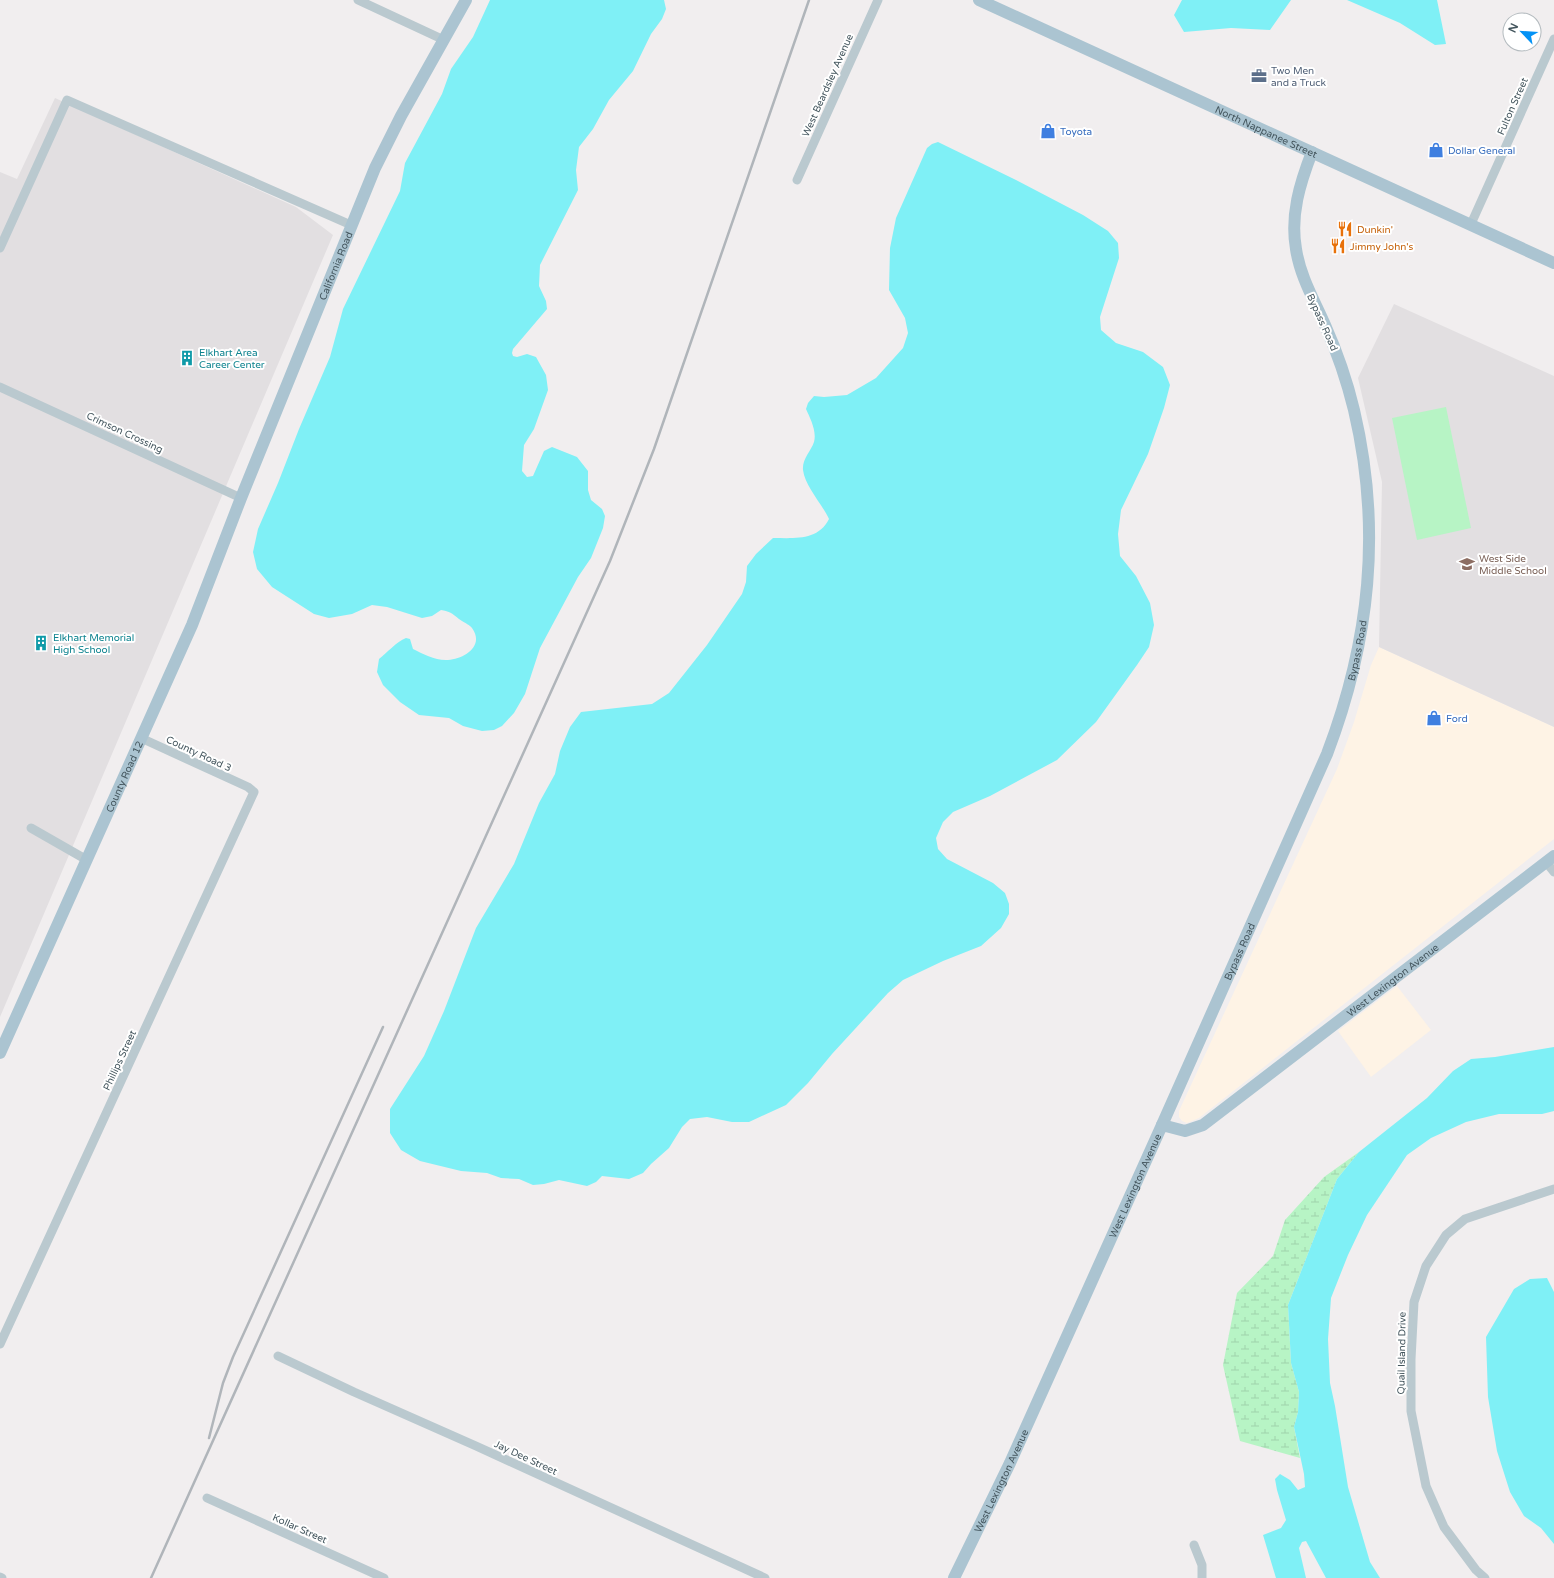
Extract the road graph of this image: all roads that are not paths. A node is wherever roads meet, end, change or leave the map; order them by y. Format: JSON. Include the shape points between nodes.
{"nodes":[{"id":1,"x":358,"y":0,"type":"edge"},
{"id":2,"x":466,"y":0,"type":"edge"},
{"id":3,"x":878,"y":0,"type":"edge"},
{"id":4,"x":979,"y":0,"type":"edge"},
{"id":5,"x":1554,"y":39,"type":"edge"},
{"id":6,"x":444,"y":40,"type":"junction"},
{"id":7,"x":1312,"y":152,"type":"junction"},
{"id":8,"x":797,"y":180,"type":"dead end"},
{"id":9,"x":1471,"y":224,"type":"junction"},
{"id":10,"x":351,"y":225,"type":"junction"},
{"id":11,"x":0,"y":248,"type":"edge"},
{"id":12,"x":1554,"y":263,"type":"edge"},
{"id":13,"x":0,"y":387,"type":"edge"},
{"id":14,"x":241,"y":498,"type":"junction"},
{"id":15,"x":141,"y":738,"type":"junction"},
{"id":16,"x":248,"y":787,"type":"joint"},
{"id":17,"x":31,"y":828,"type":"dead end"},
{"id":18,"x":1550,"y":859,"type":"edge"},
{"id":19,"x":86,"y":860,"type":"junction"},
{"id":20,"x":1554,"y":872,"type":"edge"},
{"id":21,"x":0,"y":1053,"type":"edge"},
{"id":22,"x":1162,"y":1125,"type":"junction"},
{"id":23,"x":1554,"y":1189,"type":"edge"},
{"id":24,"x":0,"y":1344,"type":"edge"},
{"id":25,"x":278,"y":1356,"type":"dead end"},
{"id":26,"x":207,"y":1498,"type":"dead end"},
{"id":27,"x":1194,"y":1545,"type":"dead end"},
{"id":28,"x":384,"y":1578,"type":"edge"},
{"id":29,"x":765,"y":1578,"type":"edge"},
{"id":30,"x":954,"y":1578,"type":"edge"},
{"id":31,"x":1202,"y":1578,"type":"edge"},
{"id":32,"x":1485,"y":1578,"type":"edge"}],
"edges":[{"from":1,"to":6,"type":"street"},
{"from":2,"to":6,"type":"main road"},
{"from":3,"to":8,"type":"street","name":"West Beardsley Avenue"},
{"from":4,"to":7,"type":"main road","name":"North Nappanee Street"},
{"from":5,"to":9,"type":"street","name":"Fulton Street"},
{"from":6,"to":10,"type":"main road","name":"California Road","via":[[401,116]]},
{"from":7,"to":9,"type":"main road","name":"North Nappanee Street"},
{"from":7,"to":22,"type":"main road","name":"Bypass Road","via":[[1299,190],[1295,248],[1306,284],[1336,351],[1360,437],[1370,543],[1362,635],[1345,703],[1327,754]]},
{"from":9,"to":12,"type":"main road","name":"North Nappanee Street"},
{"from":10,"to":11,"type":"street","via":[[67,100]]},
{"from":10,"to":14,"type":"main road","name":"California Road"},
{"from":13,"to":14,"type":"street","name":"Crimson Crossing"},
{"from":14,"to":15,"type":"main road","name":"County Road 12","via":[[192,625]]},
{"from":15,"to":16,"type":"street","name":"County Road 3"},
{"from":15,"to":19,"type":"main road","name":"County Road 12"},
{"from":16,"to":24,"type":"street","name":"Phillips Street","via":[[254,792]]},
{"from":17,"to":19,"type":"street"},
{"from":18,"to":20,"type":"street"},
{"from":18,"to":22,"type":"main road","name":"West Lexington Avenue","via":[[1216,1116],[1202,1125],[1185,1131]]},
{"from":19,"to":21,"type":"main road","name":"County Road 12"},
{"from":22,"to":30,"type":"main road","name":"West Lexington Avenue","via":[[1010,1463]]},
{"from":23,"to":32,"type":"street","name":"Quail Island Drive","via":[[1465,1219],[1446,1235],[1426,1266],[1414,1302],[1412,1411],[1426,1486],[1444,1527],[1476,1570]]},
{"from":25,"to":29,"type":"street","name":"Jay Dee Street"},
{"from":26,"to":28,"type":"street","name":"Kollar Street"},
{"from":27,"to":31,"type":"street","via":[[1202,1565]]}]}
